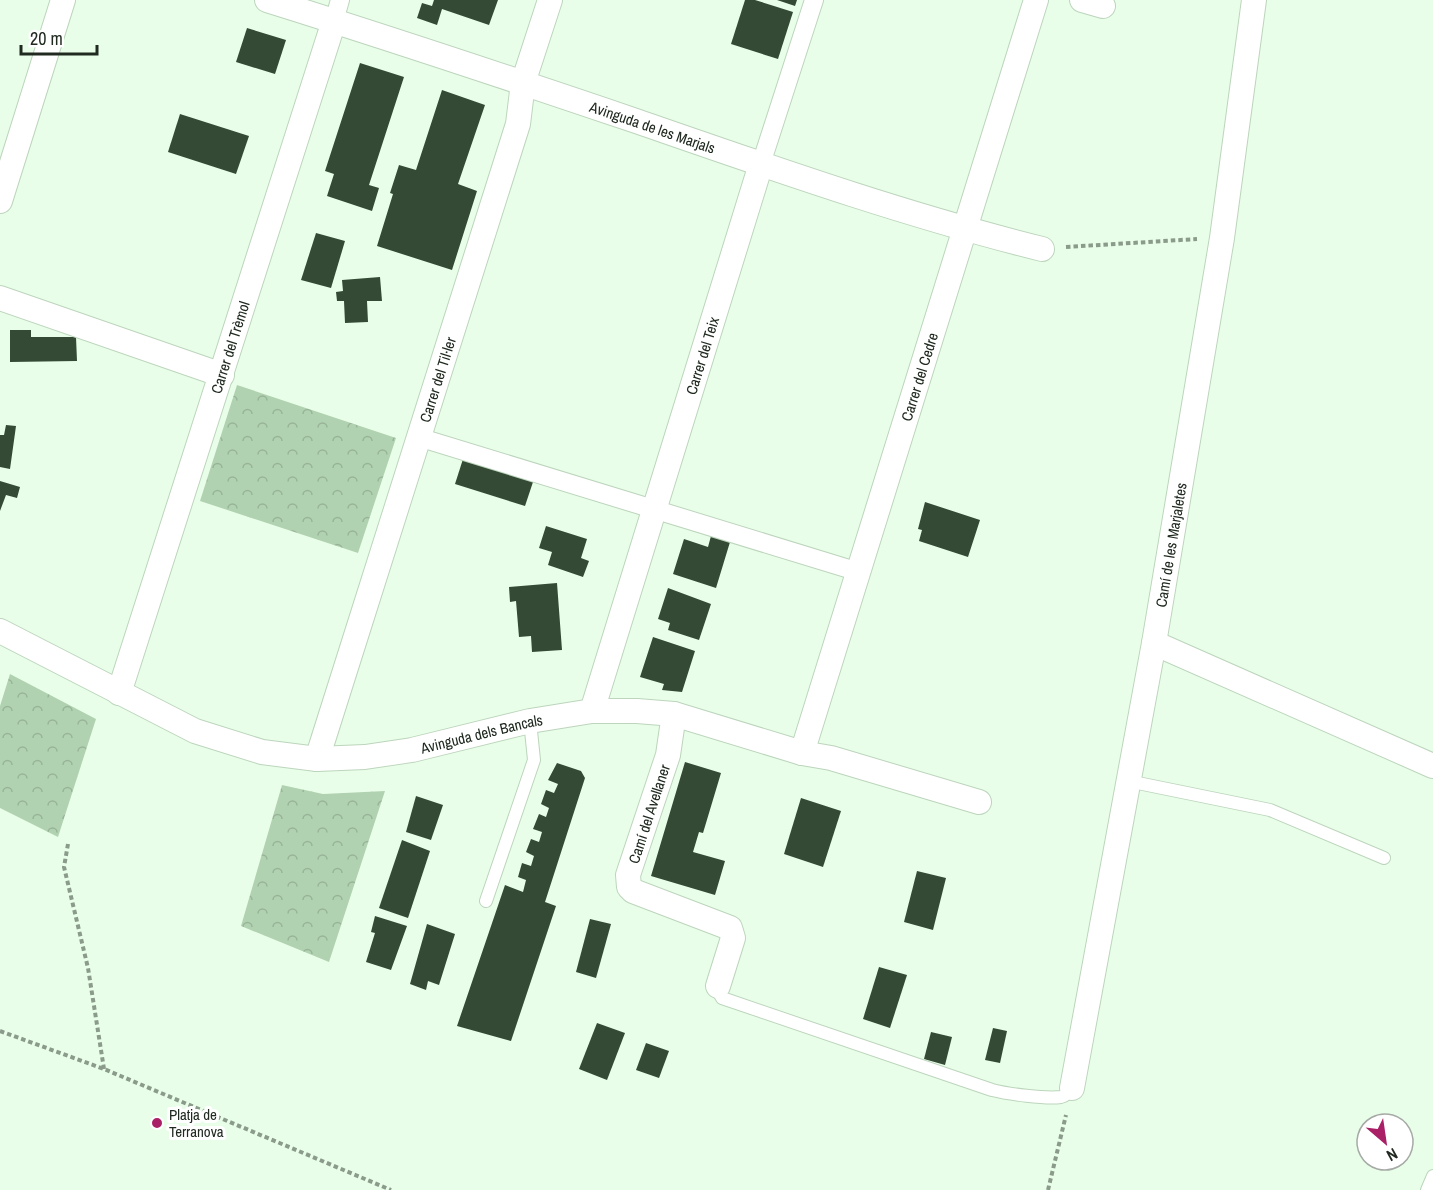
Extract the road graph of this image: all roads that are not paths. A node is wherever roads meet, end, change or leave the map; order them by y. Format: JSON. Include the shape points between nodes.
{"nodes":[{"id":1,"x":63,"y":0,"type":"edge"},
{"id":2,"x":267,"y":0,"type":"edge"},
{"id":3,"x":550,"y":0,"type":"edge"},
{"id":4,"x":814,"y":0,"type":"edge"},
{"id":5,"x":1036,"y":0,"type":"edge"},
{"id":6,"x":1254,"y":0,"type":"edge"},
{"id":7,"x":337,"y":10,"type":"edge"},
{"id":8,"x":523,"y":82,"type":"junction"},
{"id":9,"x":761,"y":164,"type":"junction"},
{"id":10,"x":0,"y":201,"type":"edge"},
{"id":11,"x":965,"y":230,"type":"junction"},
{"id":12,"x":1042,"y":249,"type":"road end"},
{"id":13,"x":0,"y":298,"type":"edge"},
{"id":14,"x":222,"y":375,"type":"junction"},
{"id":15,"x":418,"y":437,"type":"junction"},
{"id":16,"x":654,"y":510,"type":"junction"},
{"id":17,"x":859,"y":572,"type":"junction"},
{"id":18,"x":0,"y":631,"type":"edge"},
{"id":19,"x":1154,"y":643,"type":"junction"},
{"id":20,"x":119,"y":693,"type":"junction"},
{"id":21,"x":592,"y":711,"type":"junction"},
{"id":22,"x":674,"y":714,"type":"junction"},
{"id":23,"x":530,"y":721,"type":"junction"},
{"id":24,"x":802,"y":753,"type":"junction"},
{"id":25,"x":317,"y":759,"type":"junction"},
{"id":26,"x":1433,"y":766,"type":"edge"},
{"id":27,"x":1128,"y":781,"type":"junction"},
{"id":28,"x":979,"y":802,"type":"dead end"},
{"id":29,"x":1384,"y":858,"type":"dead end"},
{"id":30,"x":486,"y":901,"type":"dead end"},
{"id":31,"x":718,"y":986,"type":"joint"},
{"id":32,"x":1072,"y":1088,"type":"joint"},
{"id":33,"x":1433,"y":1176,"type":"edge"},
{"id":34,"x":1427,"y":1190,"type":"edge"}],
"edges":[{"from":1,"to":10,"type":"street"},
{"from":2,"to":7,"type":"street","name":"Avinguda de les Marjals"},
{"from":3,"to":8,"type":"street","name":"Carrer del Til·ler"},
{"from":4,"to":9,"type":"street","name":"Carrer del Teix"},
{"from":5,"to":11,"type":"street","name":"Carrer del Cedre"},
{"from":6,"to":19,"type":"street","name":"Camí de les Marjaletes","via":[[1222,238]]},
{"from":7,"to":8,"type":"street","name":"Avinguda de les Marjals"},
{"from":7,"to":14,"type":"street","name":"Carrer del Trèmol"},
{"from":8,"to":9,"type":"street","name":"Avinguda de les Marjals"},
{"from":8,"to":15,"type":"street","name":"Carrer del Til·ler","via":[[518,124]]},
{"from":9,"to":11,"type":"street","name":"Avinguda de les Marjals"},
{"from":9,"to":16,"type":"street","name":"Carrer del Teix"},
{"from":11,"to":12,"type":"street","name":"Avinguda de les Marjals"},
{"from":11,"to":17,"type":"street","name":"Carrer del Cedre"},
{"from":13,"to":14,"type":"street"},
{"from":14,"to":20,"type":"street","name":"Carrer del Trèmol"},
{"from":15,"to":16,"type":"street"},
{"from":15,"to":25,"type":"street","name":"Carrer del Til·ler"},
{"from":16,"to":17,"type":"street"},
{"from":16,"to":21,"type":"street","name":"Carrer del Teix"},
{"from":17,"to":24,"type":"street","name":"Carrer del Cedre"},
{"from":18,"to":20,"type":"street","name":"Avinguda dels Bancals"},
{"from":19,"to":26,"type":"street"},
{"from":19,"to":27,"type":"street","name":"Camí de les Marjaletes"},
{"from":20,"to":25,"type":"street","name":"Avinguda dels Bancals","via":[[220,740],[262,752]]},
{"from":21,"to":22,"type":"street","name":"Avinguda dels Bancals"},
{"from":21,"to":23,"type":"street","name":"Avinguda dels Bancals"},
{"from":22,"to":24,"type":"street","name":"Avinguda dels Bancals"},
{"from":22,"to":31,"type":"street","name":"Camí del Avellaner","via":[[668,755],[628,880],[633,891],[730,928],[734,939]]},
{"from":23,"to":25,"type":"street","name":"Avinguda dels Bancals","via":[[395,754]]},
{"from":23,"to":30,"type":"lane","via":[[534,760]]},
{"from":24,"to":28,"type":"street","name":"Avinguda dels Bancals"},
{"from":27,"to":29,"type":"lane","via":[[1270,810]]},
{"from":27,"to":32,"type":"street","name":"Camí de les Marjaletes"},
{"from":31,"to":32,"type":"lane","via":[[722,998],[992,1090],[1059,1097]]},
{"from":33,"to":34,"type":"lane"}]}
